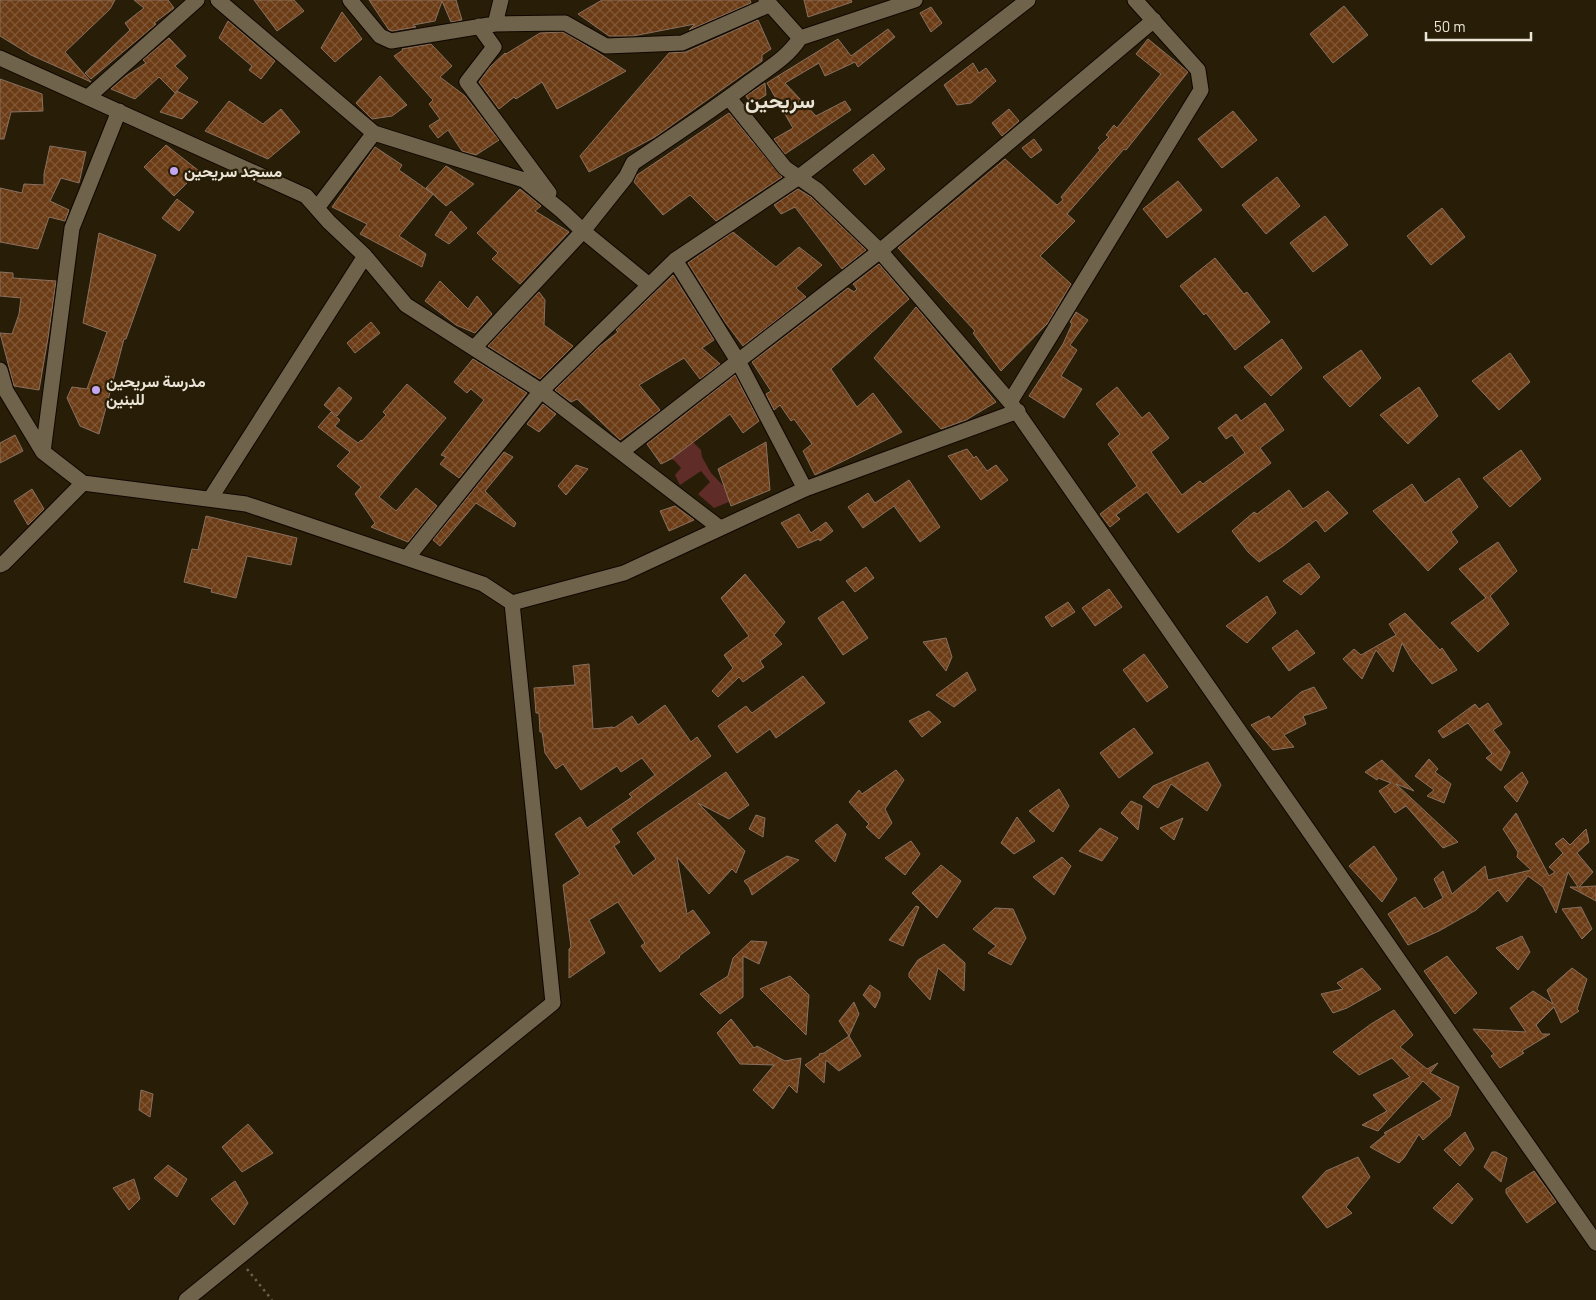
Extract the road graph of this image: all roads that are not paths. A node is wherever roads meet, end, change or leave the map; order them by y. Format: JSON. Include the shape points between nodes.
{"nodes":[{"id":1,"x":197,"y":0,"type":"edge"},
{"id":2,"x":218,"y":0,"type":"edge"},
{"id":3,"x":350,"y":0,"type":"edge"},
{"id":4,"x":501,"y":0,"type":"edge"},
{"id":5,"x":916,"y":0,"type":"edge"},
{"id":6,"x":1028,"y":0,"type":"edge"},
{"id":7,"x":1135,"y":0,"type":"edge"},
{"id":8,"x":768,"y":3,"type":"edge"},
{"id":9,"x":1154,"y":20,"type":"junction"},
{"id":10,"x":495,"y":24,"type":"junction"},
{"id":11,"x":479,"y":26,"type":"junction"},
{"id":12,"x":800,"y":38,"type":"junction"},
{"id":13,"x":0,"y":58,"type":"edge"},
{"id":14,"x":88,"y":97,"type":"junction"},
{"id":15,"x":728,"y":98,"type":"junction"},
{"id":16,"x":119,"y":110,"type":"junction"},
{"id":17,"x":374,"y":134,"type":"junction"},
{"id":18,"x":799,"y":177,"type":"junction"},
{"id":19,"x":317,"y":208,"type":"junction"},
{"id":20,"x":563,"y":212,"type":"junction"},
{"id":21,"x":583,"y":231,"type":"junction"},
{"id":22,"x":880,"y":251,"type":"junction"},
{"id":23,"x":365,"y":256,"type":"junction"},
{"id":24,"x":675,"y":260,"type":"junction"},
{"id":25,"x":649,"y":286,"type":"junction"},
{"id":26,"x":474,"y":348,"type":"junction"},
{"id":27,"x":738,"y":361,"type":"junction"},
{"id":28,"x":0,"y":370,"type":"edge"},
{"id":29,"x":541,"y":390,"type":"junction"},
{"id":30,"x":1014,"y":407,"type":"junction"},
{"id":31,"x":43,"y":452,"type":"junction"},
{"id":32,"x":622,"y":452,"type":"junction"},
{"id":33,"x":83,"y":483,"type":"junction"},
{"id":34,"x":806,"y":489,"type":"junction"},
{"id":35,"x":210,"y":499,"type":"junction"},
{"id":36,"x":720,"y":528,"type":"junction"},
{"id":37,"x":407,"y":558,"type":"junction"},
{"id":38,"x":0,"y":566,"type":"edge"},
{"id":39,"x":512,"y":603,"type":"junction"},
{"id":40,"x":1596,"y":1243,"type":"edge"},
{"id":41,"x":186,"y":1300,"type":"edge"}],
"edges":[{"from":1,"to":14,"type":"street"},
{"from":2,"to":17,"type":"street"},
{"from":3,"to":11,"type":"street","via":[[380,36],[391,41]]},
{"from":4,"to":10,"type":"street"},
{"from":5,"to":12,"type":"street"},
{"from":6,"to":18,"type":"street"},
{"from":7,"to":9,"type":"street"},
{"from":8,"to":10,"type":"street","via":[[682,44],[606,46],[565,23]]},
{"from":8,"to":12,"type":"street"},
{"from":9,"to":22,"type":"street"},
{"from":9,"to":30,"type":"street","via":[[1198,70],[1201,90]]},
{"from":10,"to":11,"type":"street"},
{"from":11,"to":20,"type":"street","via":[[494,47],[467,82]]},
{"from":12,"to":15,"type":"street","via":[[785,57]]},
{"from":13,"to":14,"type":"street"},
{"from":14,"to":16,"type":"street"},
{"from":15,"to":18,"type":"street","via":[[785,168]]},
{"from":15,"to":21,"type":"street","via":[[633,162],[626,177]]},
{"from":16,"to":19,"type":"street","via":[[306,196]]},
{"from":16,"to":31,"type":"street","via":[[72,228]]},
{"from":17,"to":19,"type":"street"},
{"from":17,"to":20,"type":"street","via":[[524,180]]},
{"from":18,"to":22,"type":"street","via":[[817,190]]},
{"from":18,"to":24,"type":"street"},
{"from":19,"to":23,"type":"street"},
{"from":20,"to":21,"type":"street"},
{"from":21,"to":25,"type":"street"},
{"from":21,"to":26,"type":"street"},
{"from":22,"to":27,"type":"street"},
{"from":22,"to":30,"type":"street"},
{"from":23,"to":26,"type":"street","via":[[406,305]]},
{"from":23,"to":35,"type":"street"},
{"from":24,"to":25,"type":"street"},
{"from":24,"to":27,"type":"street"},
{"from":25,"to":29,"type":"street"},
{"from":26,"to":29,"type":"street"},
{"from":27,"to":32,"type":"street"},
{"from":27,"to":34,"type":"street"},
{"from":28,"to":31,"type":"street","via":[[6,391]]},
{"from":29,"to":32,"type":"street"},
{"from":29,"to":37,"type":"street"},
{"from":30,"to":34,"type":"street"},
{"from":30,"to":40,"type":"street"},
{"from":31,"to":33,"type":"street"},
{"from":32,"to":36,"type":"street"},
{"from":33,"to":35,"type":"street"},
{"from":33,"to":38,"type":"street"},
{"from":34,"to":36,"type":"street"},
{"from":35,"to":37,"type":"street","via":[[246,504]]},
{"from":36,"to":39,"type":"street","via":[[624,572]]},
{"from":37,"to":39,"type":"street","via":[[483,584]]},
{"from":39,"to":41,"type":"street","via":[[553,1003]]}]}
